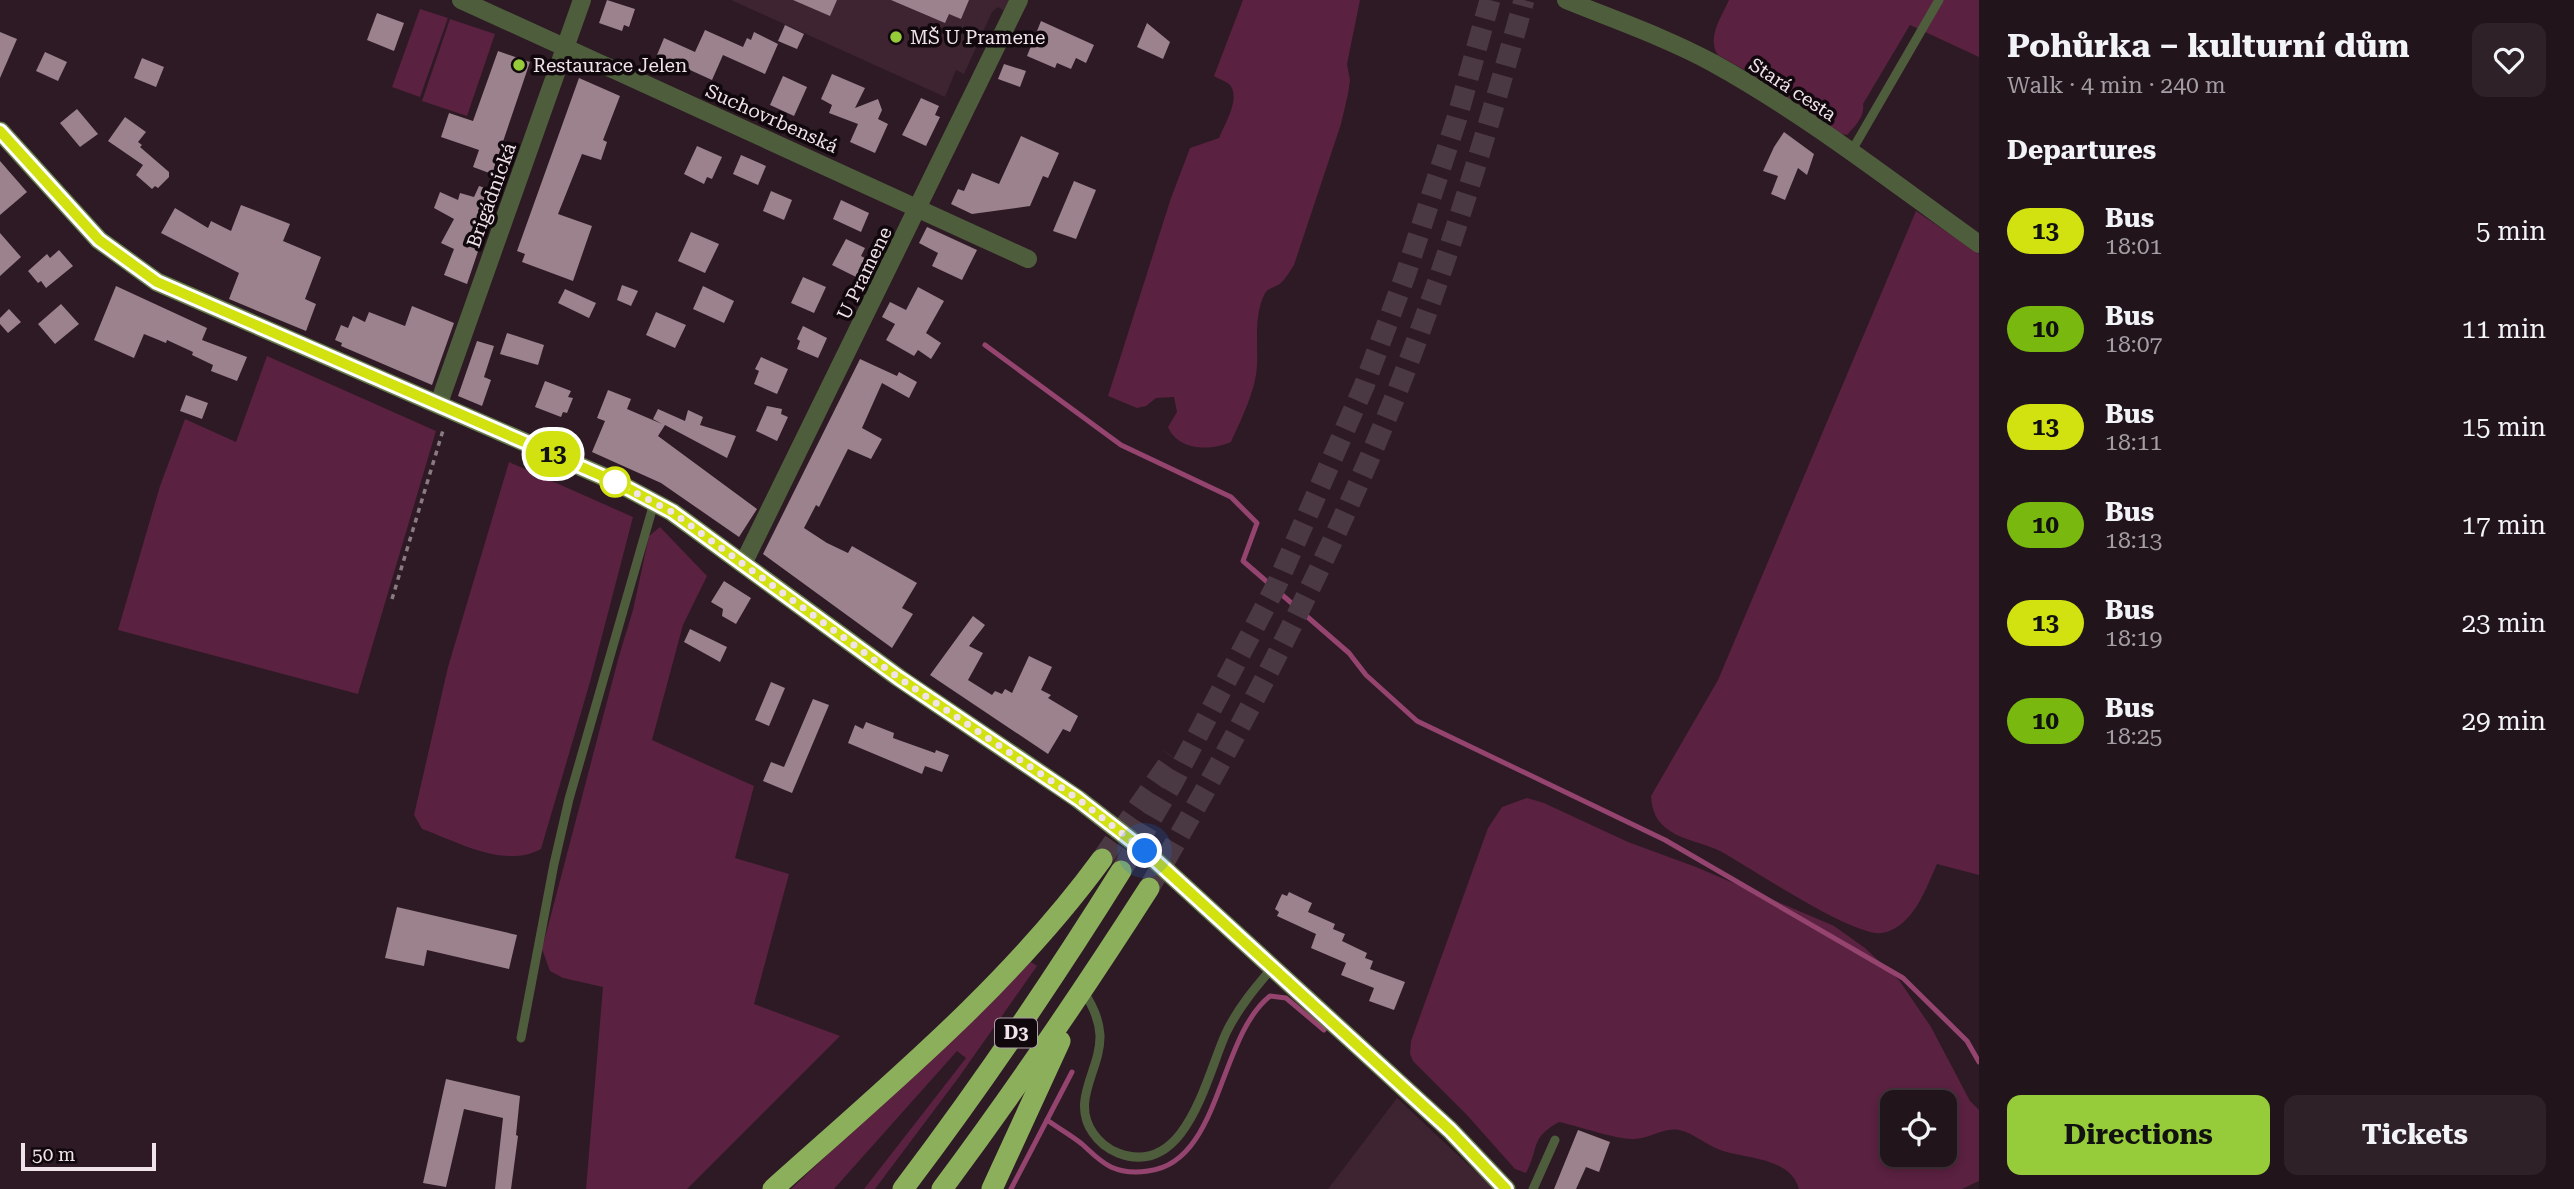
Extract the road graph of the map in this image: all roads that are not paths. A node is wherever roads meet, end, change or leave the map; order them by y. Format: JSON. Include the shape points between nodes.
{"nodes":[{"id":1,"x":461,"y":0,"type":"edge"},
{"id":2,"x":582,"y":0,"type":"edge"},
{"id":3,"x":1019,"y":0,"type":"edge"},
{"id":4,"x":1566,"y":0,"type":"edge"},
{"id":5,"x":1940,"y":0,"type":"edge"},
{"id":6,"x":566,"y":48,"type":"junction"},
{"id":7,"x":0,"y":131,"type":"edge"},
{"id":8,"x":1851,"y":152,"type":"junction"},
{"id":9,"x":919,"y":208,"type":"junction"},
{"id":10,"x":1979,"y":244,"type":"edge"},
{"id":11,"x":1028,"y":259,"type":"dead end"},
{"id":12,"x":445,"y":406,"type":"junction"},
{"id":13,"x":654,"y":503,"type":"junction"},
{"id":14,"x":743,"y":564,"type":"junction"},
{"id":15,"x":1102,"y":859,"type":"tunnel mouth"},
{"id":16,"x":1121,"y":871,"type":"tunnel mouth"},
{"id":17,"x":1149,"y":888,"type":"tunnel mouth"},
{"id":18,"x":1273,"y":967,"type":"junction"},
{"id":19,"x":1083,"y":991,"type":"junction"},
{"id":20,"x":521,"y":1038,"type":"dead end"},
{"id":21,"x":1555,"y":1140,"type":"dead end"},
{"id":22,"x":773,"y":1189,"type":"edge"},
{"id":23,"x":903,"y":1189,"type":"edge"},
{"id":24,"x":942,"y":1189,"type":"edge"},
{"id":25,"x":992,"y":1189,"type":"edge"},
{"id":26,"x":1506,"y":1189,"type":"edge"},
{"id":27,"x":1533,"y":1189,"type":"edge"}],
"edges":[{"from":1,"to":6,"type":"street","name":"Suchovrbenská"},
{"from":2,"to":6,"type":"street","name":"Brigádnická"},
{"from":3,"to":9,"type":"street","name":"U Pramene"},
{"from":4,"to":8,"type":"street","name":"Stará cesta","via":[[1710,62]]},
{"from":5,"to":8,"type":"lane"},
{"from":6,"to":9,"type":"street","name":"Suchovrbenská"},
{"from":6,"to":12,"type":"street","name":"Brigádnická"},
{"from":7,"to":12,"type":"main road","via":[[99,240],[157,282]]},
{"from":8,"to":10,"type":"street","name":"Stará cesta"},
{"from":9,"to":11,"type":"street","name":"Suchovrbenská"},
{"from":9,"to":14,"type":"street","name":"U Pramene"},
{"from":12,"to":13,"type":"main road"},
{"from":13,"to":14,"type":"main road"},
{"from":13,"to":20,"type":"lane","via":[[569,799]]},
{"from":14,"to":18,"type":"main road","via":[[899,678],[1078,799],[1145,851]]},
{"from":15,"to":22,"type":"highway","number":"D3","via":[[1011,970]]},
{"from":16,"to":23,"type":"highway","number":"D3","via":[[1056,976]]},
{"from":17,"to":19,"type":"highway","number":"D3"},
{"from":18,"to":19,"type":"lane","via":[[1234,1018],[1181,1136],[1164,1150],[1143,1157],[1111,1150],[1095,1136],[1086,1117],[1084,1096],[1100,1035],[1095,1012]]},
{"from":18,"to":26,"type":"main road","via":[[1450,1130]]},
{"from":19,"to":24,"type":"highway","number":"D3"},
{"from":19,"to":25,"type":"highway","number":"D3"},
{"from":21,"to":27,"type":"lane"}]}
